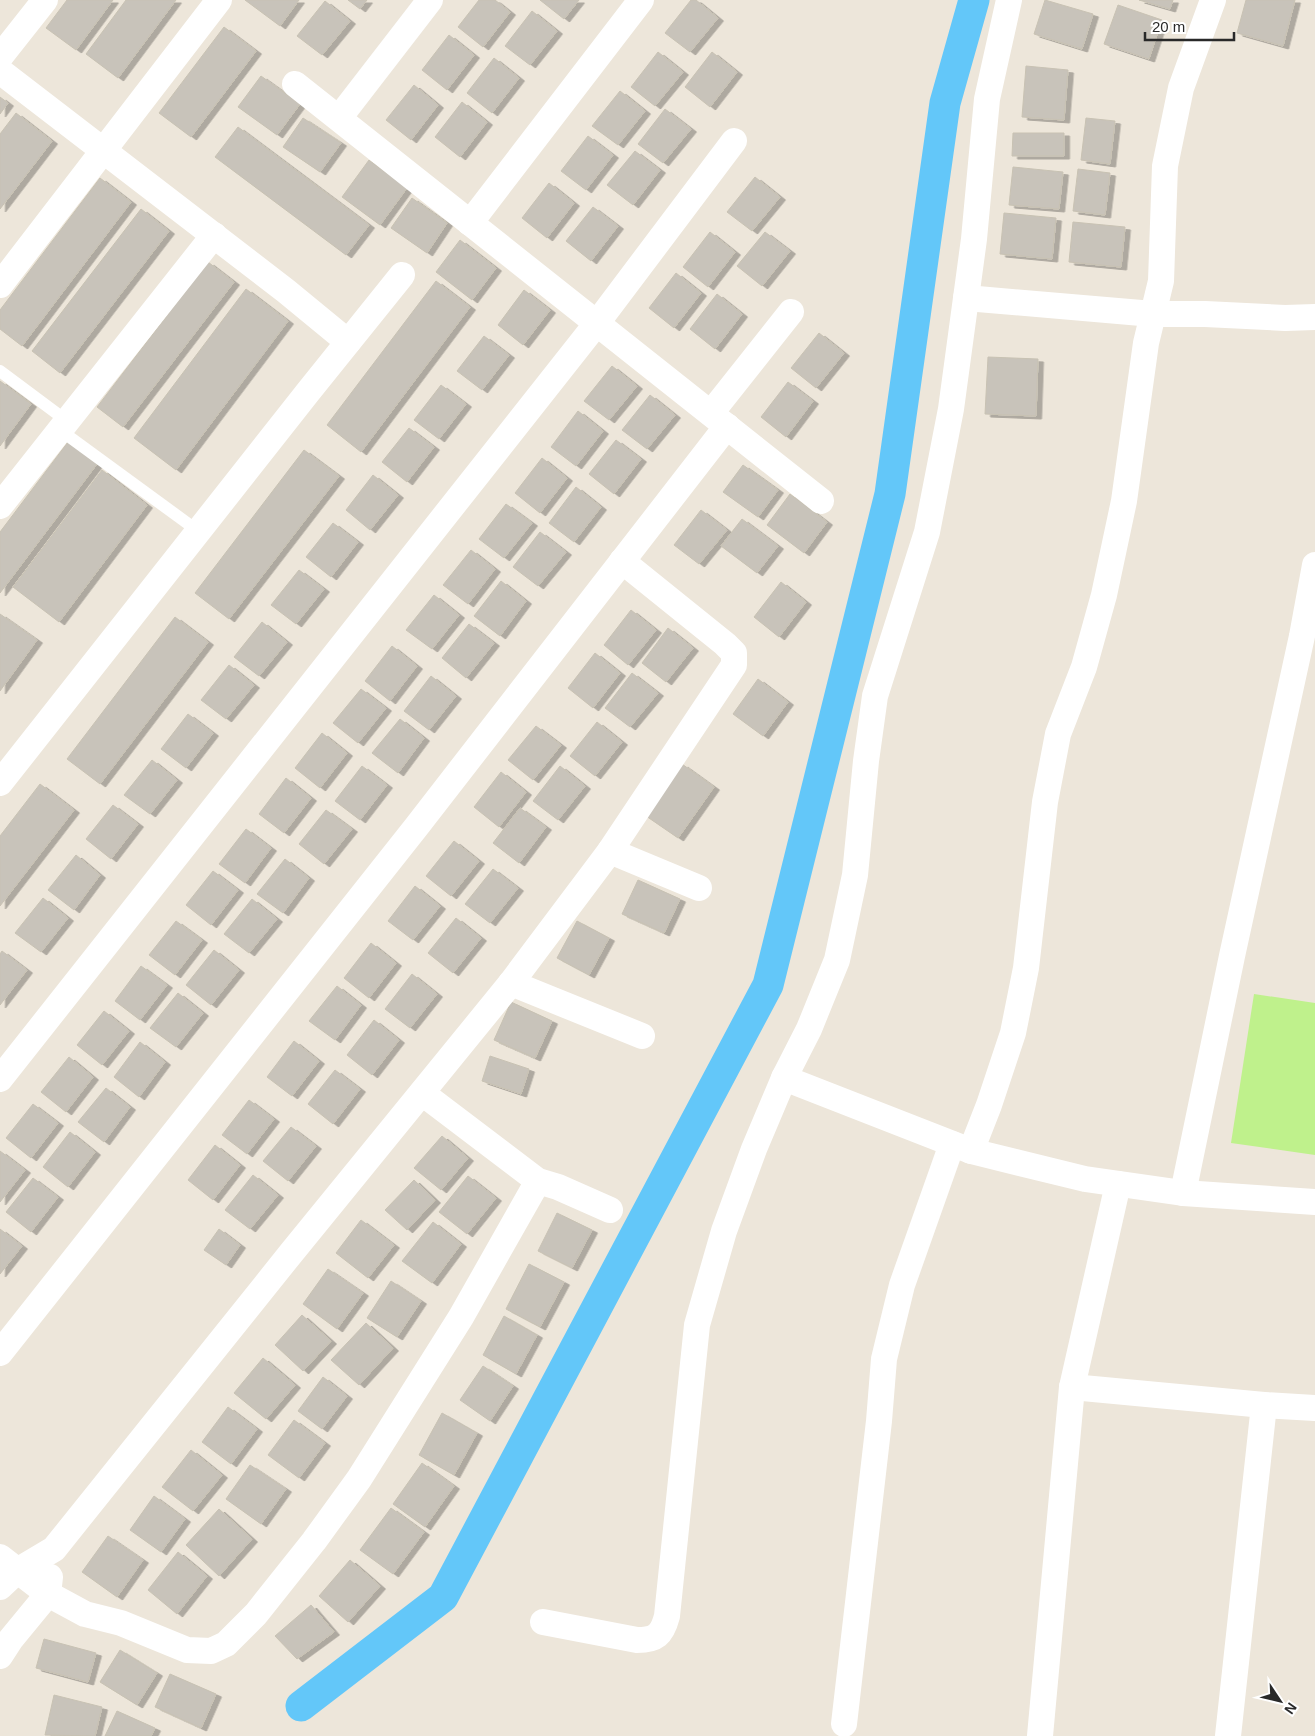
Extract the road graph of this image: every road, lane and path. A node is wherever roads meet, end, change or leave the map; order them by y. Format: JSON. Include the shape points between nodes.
{"nodes":[{"id":1,"x":45,"y":0,"type":"edge"},
{"id":2,"x":219,"y":0,"type":"edge"},
{"id":3,"x":430,"y":0,"type":"edge"},
{"id":4,"x":641,"y":0,"type":"edge"},
{"id":5,"x":1009,"y":0,"type":"edge"},
{"id":6,"x":1213,"y":0,"type":"edge"},
{"id":7,"x":0,"y":57,"type":"edge"},
{"id":8,"x":0,"y":70,"type":"edge"},
{"id":9,"x":296,"y":84,"type":"dead end"},
{"id":10,"x":339,"y":118,"type":"junction"},
{"id":11,"x":734,"y":141,"type":"dead end"},
{"id":12,"x":103,"y":150,"type":"junction"},
{"id":13,"x":470,"y":222,"type":"junction"},
{"id":14,"x":214,"y":236,"type":"junction"},
{"id":15,"x":402,"y":275,"type":"dead end"},
{"id":16,"x":0,"y":284,"type":"edge"},
{"id":17,"x":966,"y":298,"type":"junction"},
{"id":18,"x":791,"y":312,"type":"dead end"},
{"id":19,"x":1153,"y":314,"type":"junction"},
{"id":20,"x":1315,"y":317,"type":"edge"},
{"id":21,"x":597,"y":323,"type":"junction"},
{"id":22,"x":348,"y":342,"type":"junction"},
{"id":23,"x":0,"y":371,"type":"edge"},
{"id":24,"x":719,"y":420,"type":"junction"},
{"id":25,"x":64,"y":425,"type":"junction"},
{"id":26,"x":821,"y":501,"type":"dead end"},
{"id":27,"x":0,"y":506,"type":"edge"},
{"id":28,"x":198,"y":531,"type":"junction"},
{"id":29,"x":622,"y":561,"type":"junction"},
{"id":30,"x":1315,"y":565,"type":"edge"},
{"id":31,"x":0,"y":784,"type":"edge"},
{"id":32,"x":610,"y":851,"type":"junction"},
{"id":33,"x":699,"y":888,"type":"dead end"},
{"id":34,"x":511,"y":983,"type":"junction"},
{"id":35,"x":642,"y":1036,"type":"dead end"},
{"id":36,"x":784,"y":1078,"type":"junction"},
{"id":37,"x":0,"y":1079,"type":"edge"},
{"id":38,"x":422,"y":1093,"type":"junction"},
{"id":39,"x":962,"y":1147,"type":"junction"},
{"id":40,"x":538,"y":1181,"type":"junction"},
{"id":41,"x":1118,"y":1184,"type":"junction"},
{"id":42,"x":1184,"y":1193,"type":"junction"},
{"id":43,"x":1315,"y":1202,"type":"edge"},
{"id":44,"x":610,"y":1210,"type":"dead end"},
{"id":45,"x":0,"y":1353,"type":"edge"},
{"id":46,"x":1072,"y":1387,"type":"junction"},
{"id":47,"x":1264,"y":1405,"type":"junction"},
{"id":48,"x":1315,"y":1408,"type":"edge"},
{"id":49,"x":54,"y":1549,"type":"junction"},
{"id":50,"x":6,"y":1572,"type":"edge"},
{"id":51,"x":48,"y":1594,"type":"junction"},
{"id":52,"x":543,"y":1622,"type":"dead end"},
{"id":53,"x":0,"y":1656,"type":"edge"},
{"id":54,"x":844,"y":1724,"type":"dead end"},
{"id":55,"x":1040,"y":1736,"type":"edge"},
{"id":56,"x":1228,"y":1736,"type":"edge"}],
"edges":[{"from":1,"to":7,"type":"street"},
{"from":2,"to":12,"type":"street"},
{"from":3,"to":10,"type":"street"},
{"from":4,"to":13,"type":"street"},
{"from":5,"to":17,"type":"street","via":[[987,99]]},
{"from":6,"to":19,"type":"street","via":[[1181,88],[1165,166],[1162,281]]},
{"from":8,"to":12,"type":"street"},
{"from":9,"to":10,"type":"street"},
{"from":10,"to":13,"type":"street"},
{"from":11,"to":21,"type":"street"},
{"from":12,"to":14,"type":"street"},
{"from":12,"to":16,"type":"street"},
{"from":13,"to":21,"type":"street"},
{"from":14,"to":22,"type":"street"},
{"from":14,"to":25,"type":"street"},
{"from":15,"to":22,"type":"street"},
{"from":17,"to":19,"type":"street"},
{"from":17,"to":36,"type":"street","via":[[952,409],[927,532],[875,696],[855,875],[837,960],[809,1029]]},
{"from":18,"to":24,"type":"street"},
{"from":19,"to":20,"type":"street"},
{"from":19,"to":39,"type":"street","via":[[1124,501],[1104,595],[1084,667],[1058,734],[1045,802],[1026,968],[1013,1033],[989,1105]]},
{"from":21,"to":24,"type":"street"},
{"from":21,"to":37,"type":"street"},
{"from":22,"to":28,"type":"street"},
{"from":23,"to":25,"type":"lane"},
{"from":24,"to":26,"type":"street"},
{"from":24,"to":29,"type":"street"},
{"from":25,"to":27,"type":"street"},
{"from":25,"to":28,"type":"lane"},
{"from":28,"to":31,"type":"street"},
{"from":29,"to":32,"type":"street","via":[[725,644],[734,653],[734,665]]},
{"from":29,"to":45,"type":"street"},
{"from":30,"to":42,"type":"street"},
{"from":32,"to":33,"type":"street"},
{"from":32,"to":34,"type":"street"},
{"from":34,"to":35,"type":"street"},
{"from":34,"to":38,"type":"street"},
{"from":36,"to":39,"type":"street"},
{"from":36,"to":52,"type":"street","via":[[724,1231],[697,1325],[664,1627],[660,1634],[648,1640],[636,1640]]},
{"from":38,"to":40,"type":"street"},
{"from":38,"to":49,"type":"street"},
{"from":39,"to":41,"type":"street","via":[[1085,1179]]},
{"from":39,"to":54,"type":"street","via":[[902,1285],[884,1359]]},
{"from":40,"to":44,"type":"street"},
{"from":40,"to":51,"type":"street","via":[[460,1317],[359,1479],[256,1614],[226,1644],[211,1650],[187,1650],[121,1623],[85,1614]]},
{"from":41,"to":42,"type":"street"},
{"from":41,"to":46,"type":"street"},
{"from":42,"to":43,"type":"street"},
{"from":46,"to":47,"type":"street"},
{"from":46,"to":55,"type":"street"},
{"from":47,"to":48,"type":"street"},
{"from":47,"to":56,"type":"street"},
{"from":49,"to":50,"type":"street"},
{"from":49,"to":51,"type":"street"},
{"from":50,"to":51,"type":"street"},
{"from":51,"to":53,"type":"street"}]}
